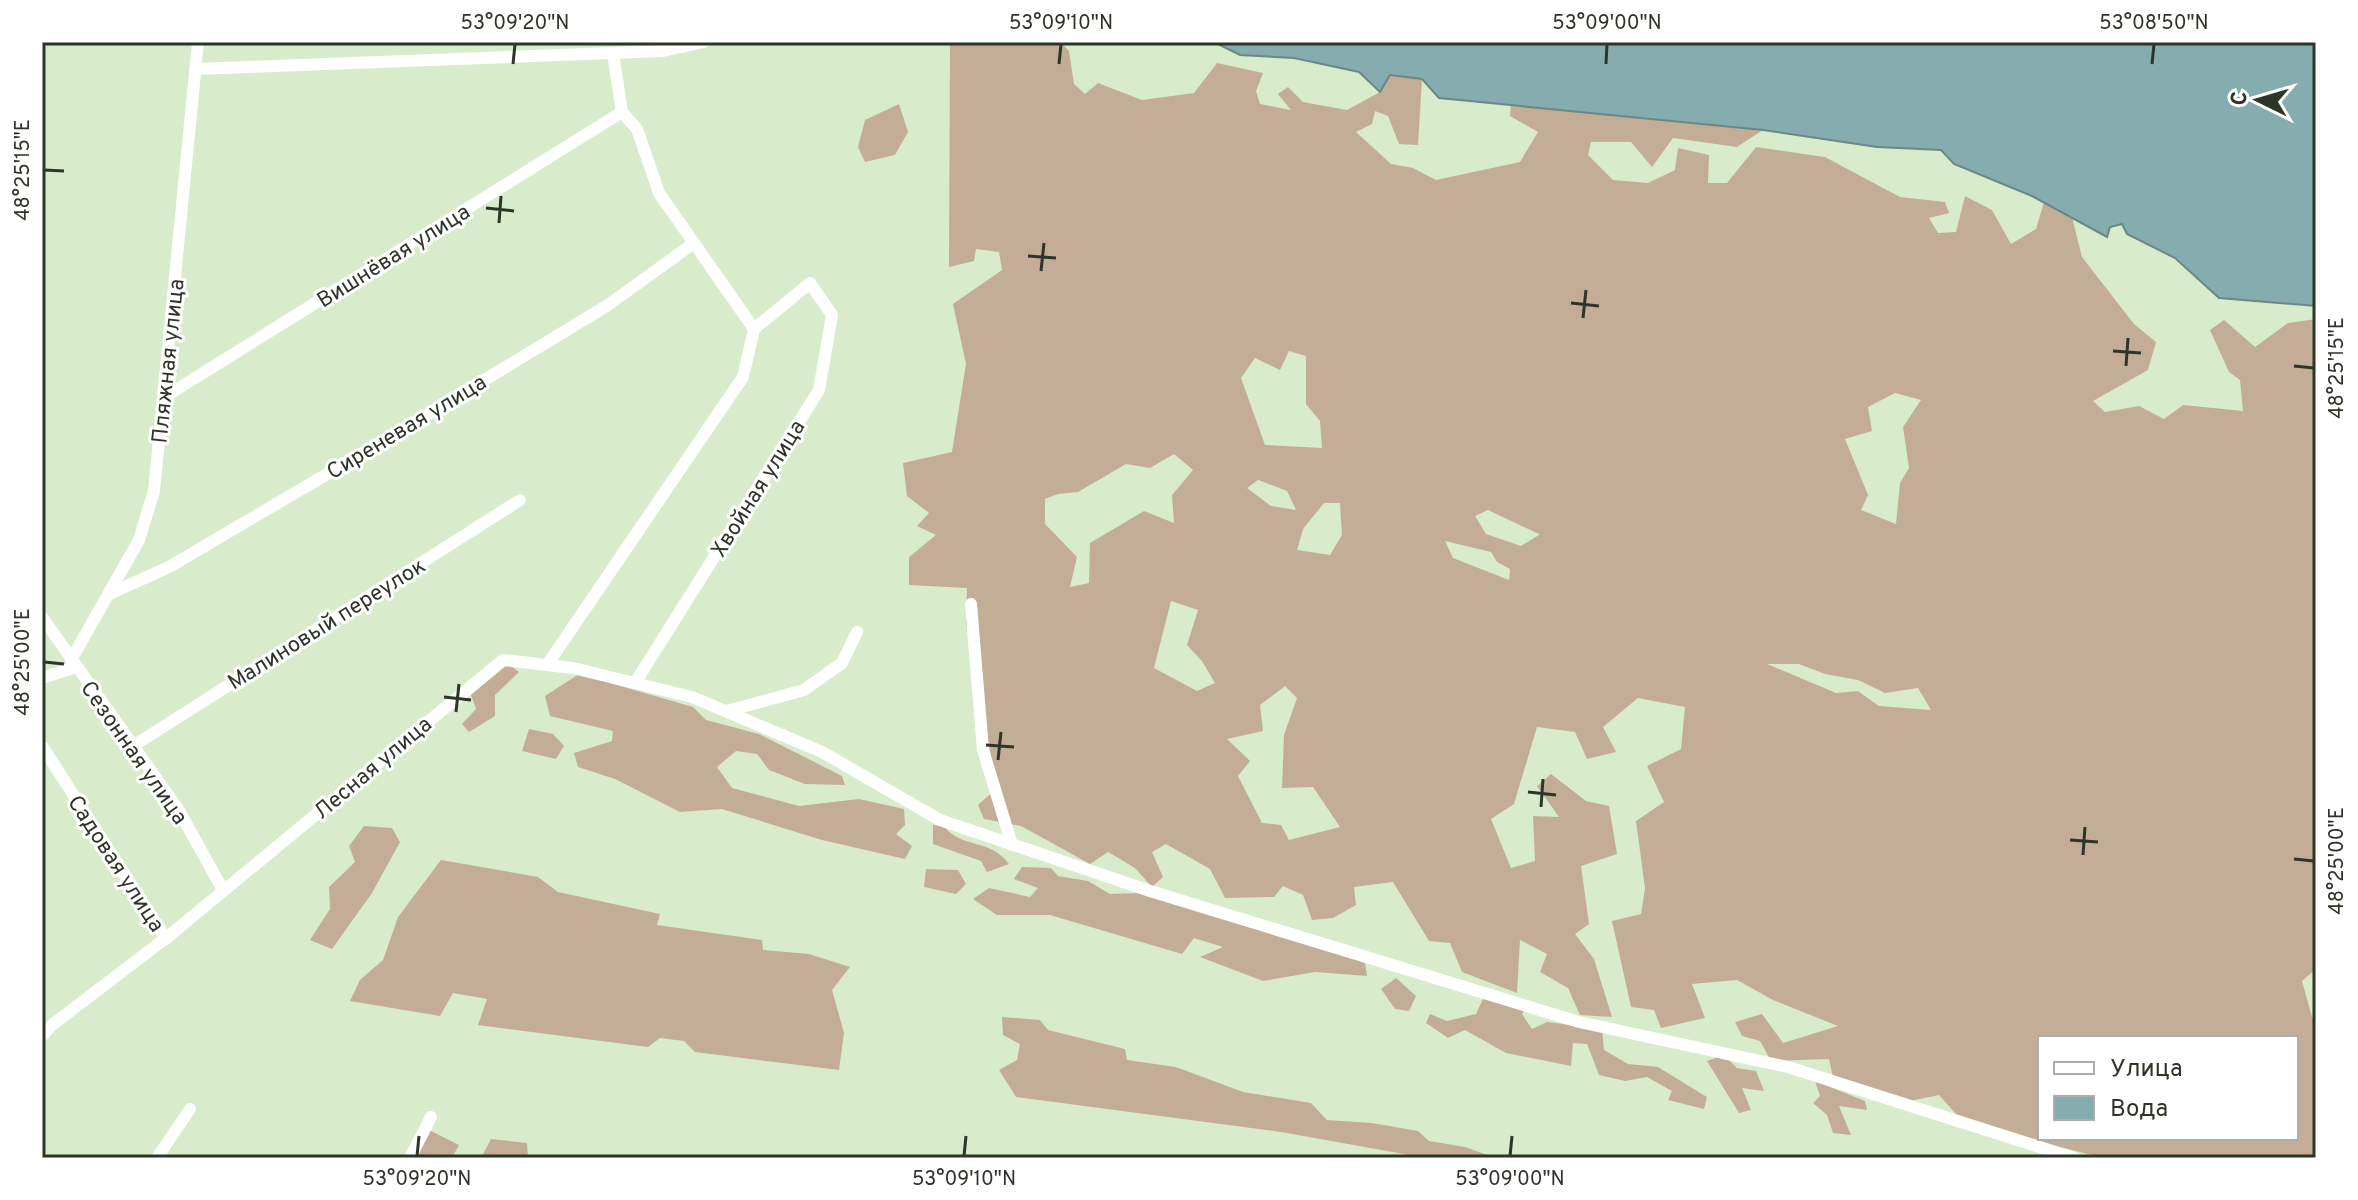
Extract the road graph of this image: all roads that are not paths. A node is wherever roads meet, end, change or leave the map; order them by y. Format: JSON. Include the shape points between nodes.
{"nodes":[{"id":1,"x":198,"y":42,"type":"edge"},
{"id":2,"x":704,"y":42,"type":"edge"},
{"id":3,"x":613,"y":53,"type":"junction"},
{"id":4,"x":196,"y":69,"type":"junction"},
{"id":5,"x":622,"y":112,"type":"junction"},
{"id":6,"x":694,"y":243,"type":"junction"},
{"id":7,"x":754,"y":329,"type":"junction"},
{"id":8,"x":163,"y":398,"type":"junction"},
{"id":9,"x":520,"y":500,"type":"dead end"},
{"id":10,"x":109,"y":594,"type":"junction"},
{"id":11,"x":971,"y":604,"type":"dead end"},
{"id":12,"x":42,"y":617,"type":"edge"},
{"id":13,"x":857,"y":632,"type":"dead end"},
{"id":14,"x":74,"y":664,"type":"junction"},
{"id":15,"x":547,"y":665,"type":"junction"},
{"id":16,"x":42,"y":678,"type":"edge"},
{"id":17,"x":635,"y":683,"type":"junction"},
{"id":18,"x":727,"y":711,"type":"junction"},
{"id":19,"x":42,"y":746,"type":"edge"},
{"id":20,"x":133,"y":746,"type":"junction"},
{"id":21,"x":1012,"y":845,"type":"junction"},
{"id":22,"x":223,"y":890,"type":"junction"},
{"id":23,"x":166,"y":939,"type":"junction"},
{"id":24,"x":42,"y":1036,"type":"edge"},
{"id":25,"x":190,"y":1109,"type":"dead end"},
{"id":26,"x":431,"y":1117,"type":"dead end"},
{"id":27,"x":157,"y":1158,"type":"edge"},
{"id":28,"x":410,"y":1158,"type":"edge"},
{"id":29,"x":2074,"y":1158,"type":"edge"}],
"edges":[{"from":1,"to":4,"type":"street","name":"Пляжная улица"},
{"from":2,"to":3,"type":"street","via":[[663,51]]},
{"from":3,"to":4,"type":"street"},
{"from":3,"to":5,"type":"street"},
{"from":4,"to":8,"type":"street","name":"Пляжная улица"},
{"from":5,"to":6,"type":"street","via":[[637,129],[659,193]]},
{"from":5,"to":8,"type":"street","name":"Вишнёвая улица"},
{"from":6,"to":7,"type":"street"},
{"from":6,"to":10,"type":"street","name":"Сиреневая улица","via":[[608,305],[402,430],[169,567]]},
{"from":7,"to":15,"type":"street","via":[[743,377]]},
{"from":7,"to":17,"type":"street","name":"Хвойная улица","via":[[810,283],[832,315],[819,390]]},
{"from":8,"to":10,"type":"street","name":"Пляжная улица","via":[[154,491],[139,540]]},
{"from":9,"to":20,"type":"street","name":"Малиновый переулок"},
{"from":10,"to":14,"type":"street","name":"Пляжная улица"},
{"from":11,"to":21,"type":"street","via":[[983,750]]},
{"from":12,"to":14,"type":"street","name":"Сезонная улица"},
{"from":13,"to":18,"type":"street","via":[[842,663],[804,690]]},
{"from":14,"to":16,"type":"street"},
{"from":14,"to":20,"type":"street","name":"Сезонная улица"},
{"from":15,"to":17,"type":"street","name":"Лесная улица"},
{"from":15,"to":22,"type":"street","name":"Лесная улица","via":[[503,660]]},
{"from":17,"to":18,"type":"street","name":"Лесная улица"},
{"from":18,"to":21,"type":"street","name":"Лесная улица","via":[[822,752],[940,820]]},
{"from":19,"to":23,"type":"street","name":"Садовая улица"},
{"from":20,"to":22,"type":"street","name":"Сезонная улица","via":[[178,809]]},
{"from":21,"to":29,"type":"street","name":"Лесная улица","via":[[1579,1022],[1788,1067]]},
{"from":22,"to":23,"type":"street","name":"Лесная улица"},
{"from":23,"to":24,"type":"street","name":"Лесная улица"},
{"from":25,"to":27,"type":"street"},
{"from":26,"to":28,"type":"street"}]}
